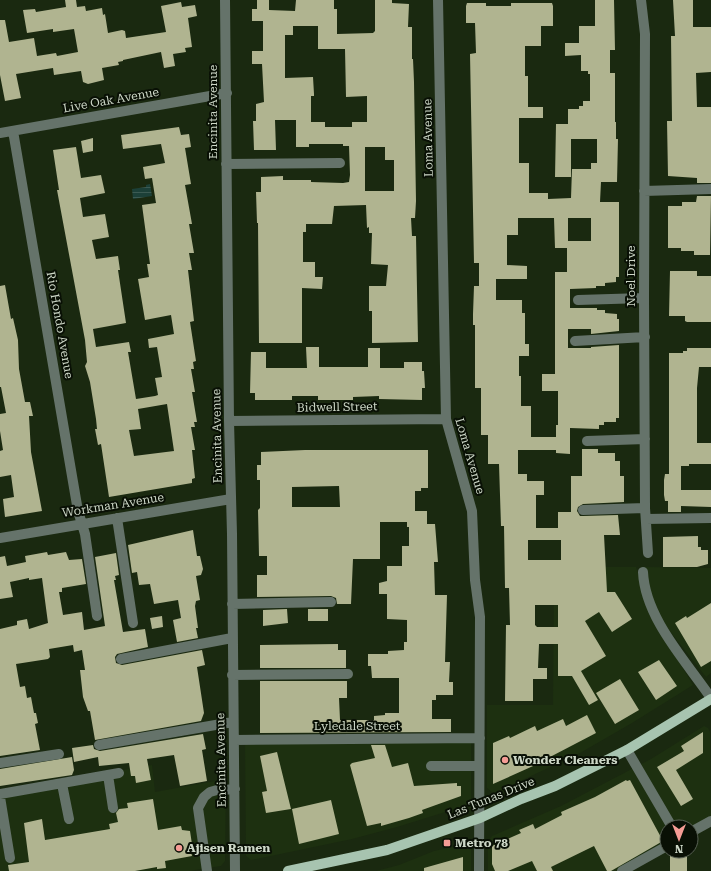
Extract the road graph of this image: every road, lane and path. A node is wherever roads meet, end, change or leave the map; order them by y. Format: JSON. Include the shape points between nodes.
{"nodes":[{"id":1,"x":225,"y":0,"type":"edge"},
{"id":2,"x":438,"y":0,"type":"edge"},
{"id":3,"x":641,"y":0,"type":"edge"},
{"id":4,"x":227,"y":94,"type":"junction"},
{"id":5,"x":13,"y":130,"type":"junction"},
{"id":6,"x":0,"y":133,"type":"edge"},
{"id":7,"x":340,"y":163,"type":"dead end"},
{"id":8,"x":226,"y":164,"type":"junction"},
{"id":9,"x":711,"y":189,"type":"edge"},
{"id":10,"x":644,"y":191,"type":"junction"},
{"id":11,"x":644,"y":298,"type":"junction"},
{"id":12,"x":578,"y":300,"type":"dead end"},
{"id":13,"x":645,"y":337,"type":"junction"},
{"id":14,"x":575,"y":341,"type":"dead end"},
{"id":15,"x":446,"y":419,"type":"junction"},
{"id":16,"x":229,"y":421,"type":"junction"},
{"id":17,"x":645,"y":439,"type":"junction"},
{"id":18,"x":587,"y":441,"type":"dead end"},
{"id":19,"x":231,"y":500,"type":"junction"},
{"id":20,"x":645,"y":508,"type":"junction"},
{"id":21,"x":583,"y":510,"type":"dead end"},
{"id":22,"x":117,"y":518,"type":"junction"},
{"id":23,"x":711,"y":518,"type":"edge"},
{"id":24,"x":646,"y":519,"type":"junction"},
{"id":25,"x":81,"y":524,"type":"junction"},
{"id":26,"x":0,"y":538,"type":"edge"},
{"id":27,"x":648,"y":553,"type":"dead end"},
{"id":28,"x":643,"y":572,"type":"dead end"},
{"id":29,"x":331,"y":602,"type":"dead end"},
{"id":30,"x":232,"y":604,"type":"junction"},
{"id":31,"x":98,"y":616,"type":"dead end"},
{"id":32,"x":133,"y":622,"type":"dead end"},
{"id":33,"x":232,"y":638,"type":"junction"},
{"id":34,"x":121,"y":659,"type":"dead end"},
{"id":35,"x":348,"y":674,"type":"dead end"},
{"id":36,"x":232,"y":675,"type":"junction"},
{"id":37,"x":711,"y":698,"type":"edge"},
{"id":38,"x":233,"y":722,"type":"junction"},
{"id":39,"x":480,"y":738,"type":"junction"},
{"id":40,"x":234,"y":740,"type":"junction"},
{"id":41,"x":99,"y":744,"type":"dead end"},
{"id":42,"x":627,"y":750,"type":"junction"},
{"id":43,"x":58,"y":754,"type":"dead end"},
{"id":44,"x":0,"y":763,"type":"edge"},
{"id":45,"x":430,"y":766,"type":"dead end"},
{"id":46,"x":479,"y":766,"type":"junction"},
{"id":47,"x":119,"y":773,"type":"dead end"},
{"id":48,"x":108,"y":776,"type":"junction"},
{"id":49,"x":62,"y":784,"type":"junction"},
{"id":50,"x":235,"y":789,"type":"junction"},
{"id":51,"x":0,"y":794,"type":"edge"},
{"id":52,"x":0,"y":797,"type":"edge"},
{"id":53,"x":113,"y":808,"type":"dead end"},
{"id":54,"x":480,"y":818,"type":"junction"},
{"id":55,"x":69,"y":819,"type":"dead end"},
{"id":56,"x":667,"y":819,"type":"edge"},
{"id":57,"x":711,"y":821,"type":"edge"},
{"id":58,"x":699,"y":828,"type":"edge"},
{"id":59,"x":659,"y":850,"type":"edge"},
{"id":60,"x":10,"y":858,"type":"dead end"},
{"id":61,"x":207,"y":871,"type":"edge"},
{"id":62,"x":235,"y":871,"type":"edge"},
{"id":63,"x":288,"y":871,"type":"edge"},
{"id":64,"x":480,"y":871,"type":"edge"},
{"id":65,"x":622,"y":871,"type":"edge"}],
"edges":[{"from":1,"to":4,"type":"street","name":"Encinita Avenue"},
{"from":2,"to":15,"type":"street","name":"Loma Avenue"},
{"from":3,"to":10,"type":"street","name":"Noel Drive","via":[[645,34]]},
{"from":4,"to":5,"type":"street","name":"Live Oak Avenue"},
{"from":4,"to":8,"type":"street","name":"Encinita Avenue"},
{"from":5,"to":6,"type":"street","name":"Live Oak Avenue"},
{"from":5,"to":25,"type":"street","name":"Rio Hondo Avenue"},
{"from":7,"to":8,"type":"street"},
{"from":8,"to":16,"type":"street","name":"Encinita Avenue"},
{"from":9,"to":10,"type":"street"},
{"from":10,"to":11,"type":"street","name":"Noel Drive"},
{"from":11,"to":12,"type":"street"},
{"from":11,"to":13,"type":"street","name":"Noel Drive"},
{"from":13,"to":14,"type":"street"},
{"from":13,"to":17,"type":"street","name":"Noel Drive"},
{"from":15,"to":16,"type":"street","name":"Bidwell Street"},
{"from":15,"to":39,"type":"street","name":"Loma Avenue","via":[[472,511],[475,580],[480,617]]},
{"from":16,"to":19,"type":"street","name":"Encinita Avenue"},
{"from":17,"to":18,"type":"street"},
{"from":17,"to":20,"type":"street","name":"Noel Drive"},
{"from":19,"to":22,"type":"street","name":"Workman Avenue"},
{"from":19,"to":30,"type":"street","name":"Encinita Avenue"},
{"from":20,"to":21,"type":"street"},
{"from":20,"to":24,"type":"street","name":"Noel Drive"},
{"from":22,"to":25,"type":"street","name":"Workman Avenue"},
{"from":22,"to":32,"type":"street"},
{"from":23,"to":24,"type":"street"},
{"from":24,"to":27,"type":"street","name":"Noel Drive"},
{"from":25,"to":26,"type":"street","name":"Workman Avenue"},
{"from":25,"to":31,"type":"street","name":"Rio Hondo Avenue"},
{"from":28,"to":37,"type":"street","via":[[644,584],[656,618]]},
{"from":29,"to":30,"type":"street"},
{"from":30,"to":33,"type":"street","name":"Encinita Avenue"},
{"from":33,"to":34,"type":"street"},
{"from":33,"to":36,"type":"street","name":"Encinita Avenue"},
{"from":35,"to":36,"type":"street"},
{"from":36,"to":38,"type":"street","name":"Encinita Avenue"},
{"from":37,"to":42,"type":"main road","name":"Las Tunas Drive"},
{"from":38,"to":40,"type":"street","name":"Encinita Avenue"},
{"from":38,"to":41,"type":"street"},
{"from":39,"to":40,"type":"street","name":"Lyledale Street"},
{"from":39,"to":46,"type":"street","name":"Loma Avenue"},
{"from":40,"to":50,"type":"street","name":"Encinita Avenue"},
{"from":42,"to":54,"type":"main road","name":"Las Tunas Drive","via":[[555,786],[521,798]]},
{"from":42,"to":56,"type":"street"},
{"from":43,"to":44,"type":"street"},
{"from":45,"to":46,"type":"street"},
{"from":46,"to":54,"type":"street","name":"Loma Avenue"},
{"from":47,"to":48,"type":"street"},
{"from":48,"to":49,"type":"street"},
{"from":48,"to":53,"type":"street"},
{"from":49,"to":51,"type":"street"},
{"from":49,"to":55,"type":"street"},
{"from":50,"to":61,"type":"street","via":[[210,792],[198,808]]},
{"from":50,"to":62,"type":"street","name":"Encinita Avenue"},
{"from":52,"to":60,"type":"street"},
{"from":54,"to":63,"type":"main road","name":"Las Tunas Drive","via":[[387,850]]},
{"from":54,"to":64,"type":"street","name":"Loma Avenue"},
{"from":57,"to":58,"type":"street"},
{"from":59,"to":65,"type":"street"}]}
